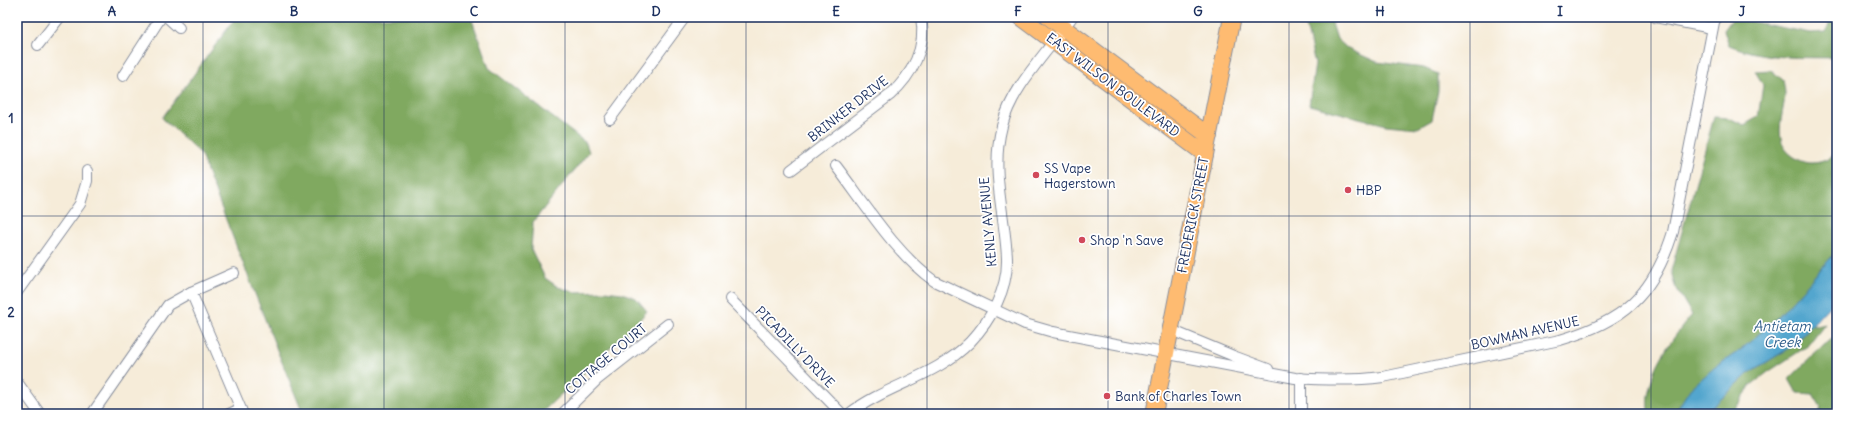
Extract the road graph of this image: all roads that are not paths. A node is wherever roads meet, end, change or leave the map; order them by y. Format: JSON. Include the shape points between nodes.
{"nodes":[{"id":1,"x":60,"y":17,"type":"edge"},
{"id":2,"x":161,"y":17,"type":"edge"},
{"id":3,"x":167,"y":17,"type":"edge"},
{"id":4,"x":685,"y":17,"type":"edge"},
{"id":5,"x":922,"y":17,"type":"edge"},
{"id":6,"x":1021,"y":17,"type":"edge"},
{"id":7,"x":1049,"y":17,"type":"edge"},
{"id":8,"x":1232,"y":17,"type":"edge"},
{"id":9,"x":1654,"y":17,"type":"edge"},
{"id":10,"x":1714,"y":17,"type":"edge"},
{"id":11,"x":1068,"y":23,"type":"edge"},
{"id":12,"x":179,"y":28,"type":"dead end"},
{"id":13,"x":1712,"y":28,"type":"junction"},
{"id":14,"x":1054,"y":42,"type":"junction"},
{"id":15,"x":38,"y":45,"type":"dead end"},
{"id":16,"x":123,"y":76,"type":"dead end"},
{"id":17,"x":1116,"y":88,"type":"junction"},
{"id":18,"x":1169,"y":106,"type":"junction"},
{"id":19,"x":610,"y":119,"type":"dead end"},
{"id":20,"x":1209,"y":136,"type":"junction"},
{"id":21,"x":1205,"y":154,"type":"junction"},
{"id":22,"x":836,"y":166,"type":"dead end"},
{"id":23,"x":791,"y":170,"type":"dead end"},
{"id":24,"x":87,"y":171,"type":"dead end"},
{"id":25,"x":234,"y":273,"type":"dead end"},
{"id":26,"x":17,"y":292,"type":"edge"},
{"id":27,"x":191,"y":292,"type":"junction"},
{"id":28,"x":730,"y":299,"type":"dead end"},
{"id":29,"x":994,"y":309,"type":"junction"},
{"id":30,"x":668,"y":324,"type":"dead end"},
{"id":31,"x":1170,"y":330,"type":"junction"},
{"id":32,"x":1165,"y":354,"type":"junction"},
{"id":33,"x":1298,"y":378,"type":"junction"},
{"id":34,"x":17,"y":382,"type":"edge"},
{"id":35,"x":242,"y":411,"type":"edge"},
{"id":36,"x":40,"y":414,"type":"edge"},
{"id":37,"x":92,"y":414,"type":"edge"},
{"id":38,"x":229,"y":414,"type":"edge"},
{"id":39,"x":562,"y":414,"type":"edge"},
{"id":40,"x":842,"y":414,"type":"edge"},
{"id":41,"x":849,"y":414,"type":"edge"},
{"id":42,"x":1154,"y":414,"type":"edge"},
{"id":43,"x":1301,"y":414,"type":"edge"}],
"edges":[{"from":1,"to":15,"type":"street"},
{"from":2,"to":16,"type":"street"},
{"from":3,"to":12,"type":"street"},
{"from":4,"to":19,"type":"street"},
{"from":5,"to":23,"type":"street","name":"BRINKER DRIVE","via":[[922,39],[918,58],[903,83]]},
{"from":6,"to":14,"type":"main road","name":"EAST WILSON BOULEVARD"},
{"from":7,"to":11,"type":"main road","name":"EAST WILSON BOULEVARD"},
{"from":8,"to":20,"type":"main road","name":"FREDERICK STREET"},
{"from":9,"to":13,"type":"street"},
{"from":10,"to":13,"type":"street","name":"BOWMAN AVENUE"},
{"from":11,"to":14,"type":"street","name":"KENLY AVENUE"},
{"from":11,"to":18,"type":"main road","name":"EAST WILSON BOULEVARD"},
{"from":13,"to":33,"type":"street","name":"BOWMAN AVENUE","via":[[1673,232],[1665,256],[1651,283],[1634,303],[1613,319],[1589,332],[1560,340],[1383,377],[1337,381]]},
{"from":14,"to":17,"type":"main road","name":"EAST WILSON BOULEVARD"},
{"from":14,"to":29,"type":"street","name":"KENLY AVENUE","via":[[1018,90],[1002,124],[997,149],[997,174],[1007,258],[1006,273]]},
{"from":17,"to":18,"type":"main road","via":[[1125,83],[1156,107]]},
{"from":17,"to":21,"type":"main road","name":"EAST WILSON BOULEVARD"},
{"from":18,"to":20,"type":"main road","name":"EAST WILSON BOULEVARD"},
{"from":20,"to":21,"type":"main road","name":"FREDERICK STREET"},
{"from":21,"to":31,"type":"main road","name":"FREDERICK STREET"},
{"from":22,"to":29,"type":"street","name":"BOWMAN AVENUE","via":[[876,220],[920,271],[934,281]]},
{"from":24,"to":26,"type":"street","via":[[86,188],[80,204]]},
{"from":25,"to":27,"type":"street"},
{"from":27,"to":35,"type":"street"},
{"from":27,"to":37,"type":"street","via":[[164,309]]},
{"from":28,"to":40,"type":"street","name":"PICADILLY DRIVE"},
{"from":29,"to":32,"type":"street","name":"BOWMAN AVENUE","via":[[1025,324],[1048,331]]},
{"from":29,"to":41,"type":"street","name":"KENLY AVENUE","via":[[971,341],[944,364],[872,398]]},
{"from":30,"to":39,"type":"street","name":"COTTAGE COURT","via":[[603,375]]},
{"from":31,"to":32,"type":"main road","name":"FREDERICK STREET"},
{"from":31,"to":33,"type":"street","via":[[1236,357]]},
{"from":32,"to":33,"type":"street","name":"BOWMAN AVENUE"},
{"from":32,"to":42,"type":"main road","name":"FREDERICK STREET"},
{"from":33,"to":43,"type":"street"},
{"from":34,"to":36,"type":"street"},
{"from":35,"to":38,"type":"street"}]}
